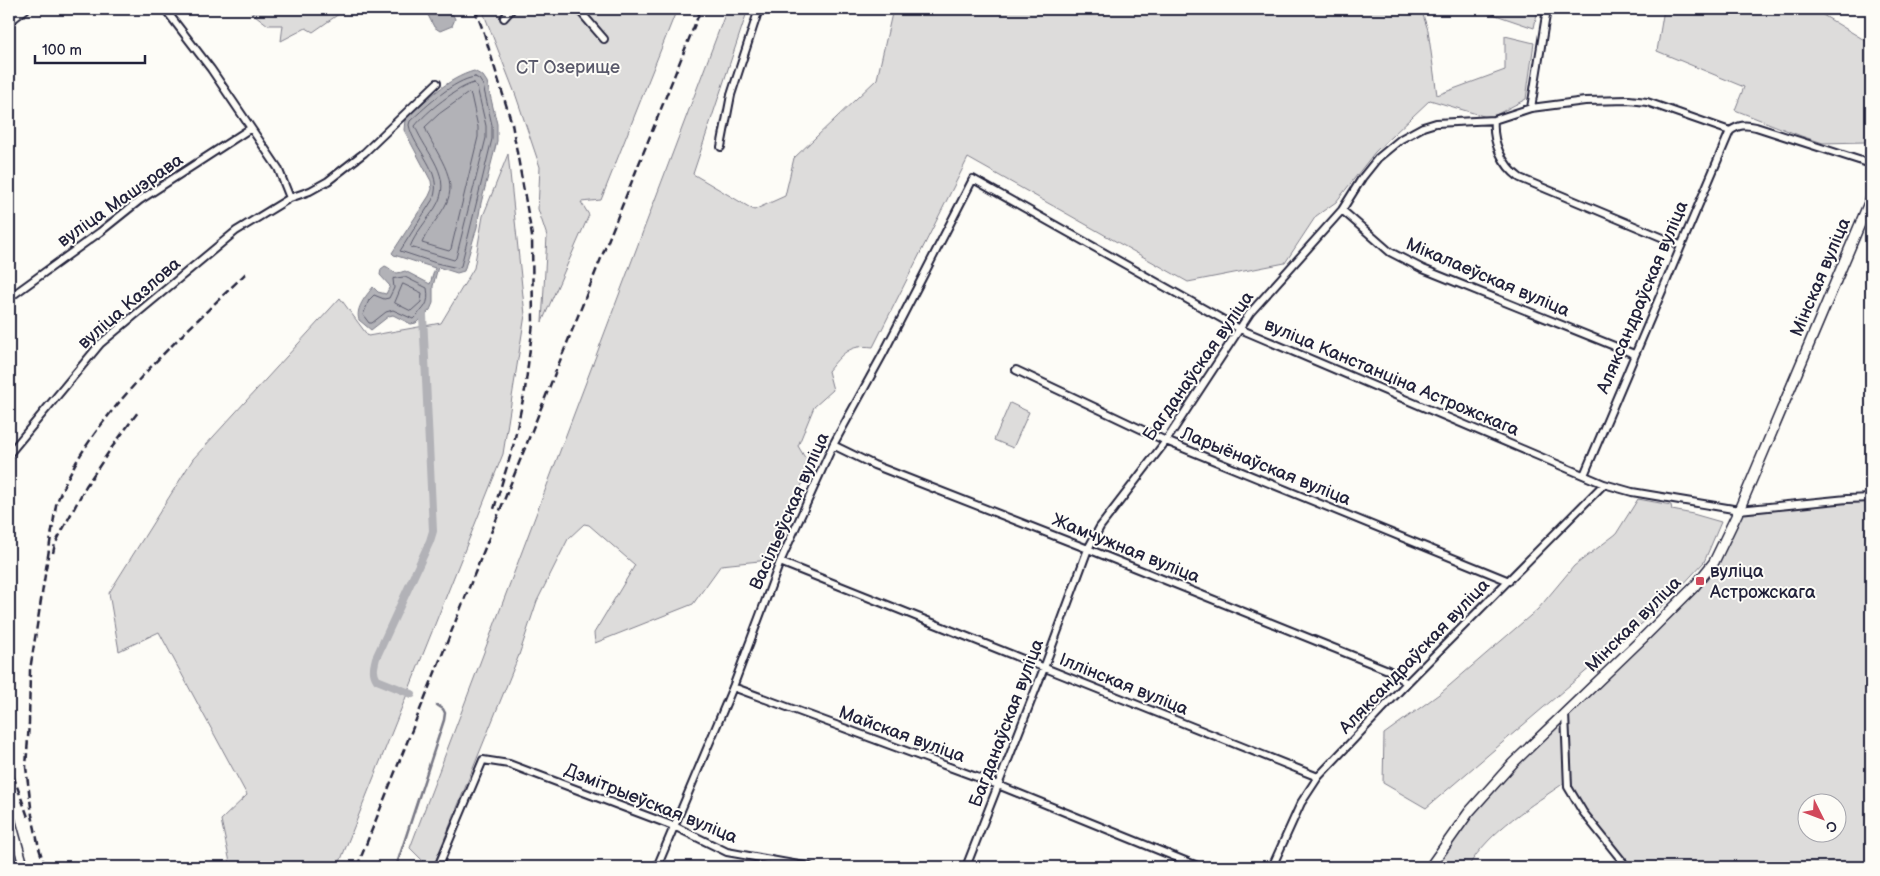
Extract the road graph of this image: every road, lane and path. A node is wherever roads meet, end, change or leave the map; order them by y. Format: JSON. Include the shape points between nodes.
{"nodes":[{"id":1,"x":26,"y":9,"type":"edge"},
{"id":2,"x":165,"y":9,"type":"edge"},
{"id":3,"x":512,"y":9,"type":"edge"},
{"id":4,"x":578,"y":9,"type":"edge"},
{"id":5,"x":759,"y":9,"type":"edge"},
{"id":6,"x":1546,"y":9,"type":"edge"},
{"id":7,"x":504,"y":18,"type":"dead end"},
{"id":8,"x":9,"y":22,"type":"edge"},
{"id":9,"x":604,"y":39,"type":"dead end"},
{"id":10,"x":437,"y":83,"type":"dead end"},
{"id":11,"x":1530,"y":108,"type":"junction"},
{"id":12,"x":1494,"y":120,"type":"junction"},
{"id":13,"x":251,"y":128,"type":"junction"},
{"id":14,"x":1730,"y":130,"type":"junction"},
{"id":15,"x":721,"y":147,"type":"dead end"},
{"id":16,"x":1871,"y":164,"type":"edge"},
{"id":17,"x":973,"y":178,"type":"joint"},
{"id":18,"x":290,"y":198,"type":"junction"},
{"id":19,"x":1871,"y":198,"type":"edge"},
{"id":20,"x":1342,"y":210,"type":"junction"},
{"id":21,"x":1680,"y":246,"type":"junction"},
{"id":22,"x":9,"y":298,"type":"edge"},
{"id":23,"x":1240,"y":329,"type":"junction"},
{"id":24,"x":1634,"y":354,"type":"junction"},
{"id":25,"x":1016,"y":370,"type":"dead end"},
{"id":26,"x":1166,"y":441,"type":"junction"},
{"id":27,"x":833,"y":445,"type":"junction"},
{"id":28,"x":9,"y":454,"type":"edge"},
{"id":29,"x":1584,"y":475,"type":"junction"},
{"id":30,"x":1604,"y":484,"type":"junction"},
{"id":31,"x":1871,"y":498,"type":"edge"},
{"id":32,"x":1739,"y":510,"type":"junction"},
{"id":33,"x":1088,"y":549,"type":"junction"},
{"id":34,"x":780,"y":562,"type":"junction"},
{"id":35,"x":1508,"y":581,"type":"junction"},
{"id":36,"x":1044,"y":668,"type":"junction"},
{"id":37,"x":1407,"y":683,"type":"junction"},
{"id":38,"x":732,"y":687,"type":"junction"},
{"id":39,"x":1565,"y":713,"type":"junction"},
{"id":40,"x":1318,"y":777,"type":"junction"},
{"id":41,"x":998,"y":785,"type":"junction"},
{"id":42,"x":9,"y":813,"type":"edge"},
{"id":43,"x":676,"y":826,"type":"junction"},
{"id":44,"x":24,"y":867,"type":"edge"},
{"id":45,"x":438,"y":867,"type":"edge"},
{"id":46,"x":657,"y":867,"type":"edge"},
{"id":47,"x":810,"y":867,"type":"edge"},
{"id":48,"x":966,"y":867,"type":"edge"},
{"id":49,"x":1200,"y":867,"type":"edge"},
{"id":50,"x":1272,"y":867,"type":"edge"},
{"id":51,"x":1430,"y":867,"type":"edge"},
{"id":52,"x":1626,"y":867,"type":"edge"}],
"edges":[{"from":1,"to":8,"type":"street"},
{"from":2,"to":13,"type":"street"},
{"from":3,"to":7,"type":"street"},
{"from":4,"to":9,"type":"street"},
{"from":5,"to":15,"type":"street","via":[[730,95]]},
{"from":6,"to":11,"type":"street"},
{"from":10,"to":18,"type":"street","name":"вуліца Казлова","via":[[364,153],[310,191]]},
{"from":11,"to":12,"type":"street","name":"Багданаўская вуліца"},
{"from":11,"to":14,"type":"street","name":"Багданаўская вуліца","via":[[1585,101],[1629,100],[1647,102]]},
{"from":12,"to":20,"type":"street","name":"Багданаўская вуліца","via":[[1436,123],[1411,132],[1378,158]]},
{"from":12,"to":21,"type":"street","via":[[1492,133],[1496,146],[1514,174]]},
{"from":13,"to":18,"type":"street","via":[[278,168]]},
{"from":13,"to":22,"type":"street","name":"вуліца Машэрава","via":[[140,200]]},
{"from":14,"to":16,"type":"street","via":[[1746,125],[1756,127]]},
{"from":14,"to":21,"type":"street","name":"Аляксандраўская вуліца"},
{"from":17,"to":23,"type":"street","name":"вуліца Канстанціна Астрожскага"},
{"from":17,"to":27,"type":"street","name":"Васільеўская вуліца"},
{"from":18,"to":28,"type":"street","name":"вуліца Казлова","via":[[227,238],[100,344]]},
{"from":19,"to":32,"type":"main road","name":"Мінская вуліца"},
{"from":20,"to":23,"type":"street","name":"Багданаўская вуліца","via":[[1250,313]]},
{"from":20,"to":24,"type":"street","name":"Мікалаеўская вуліца","via":[[1390,252]]},
{"from":21,"to":24,"type":"street","name":"Аляксандраўская вуліца"},
{"from":23,"to":26,"type":"street","name":"Багданаўская вуліца"},
{"from":23,"to":29,"type":"street","name":"вуліца Канстанціна Астрожскага"},
{"from":24,"to":29,"type":"street","name":"Аляксандраўская вуліца"},
{"from":25,"to":26,"type":"street","name":"Ларыёнаўская вуліца"},
{"from":26,"to":33,"type":"street","name":"Багданаўская вуліца","via":[[1114,508]]},
{"from":26,"to":35,"type":"street","name":"Ларыёнаўская вуліца"},
{"from":27,"to":33,"type":"street","name":"Жамчужная вуліца","via":[[874,465]]},
{"from":27,"to":34,"type":"street","name":"Васільеўская вуліца"},
{"from":29,"to":30,"type":"street","name":"вуліца Канстанціна Астрожскага"},
{"from":30,"to":32,"type":"street","name":"вуліца Канстанціна Астрожскага","via":[[1632,492]]},
{"from":30,"to":35,"type":"street","name":"Аляксандраўская вуліца"},
{"from":31,"to":32,"type":"street","name":"вуліца Канстанціна Астрожскага"},
{"from":32,"to":39,"type":"main road","name":"Мінская вуліца","via":[[1722,549],[1706,574]]},
{"from":33,"to":36,"type":"street","name":"Багданаўская вуліца"},
{"from":33,"to":37,"type":"street","name":"Жамчужная вуліца","via":[[1388,670]]},
{"from":34,"to":36,"type":"street","name":"Іллінская вуліца"},
{"from":34,"to":38,"type":"street","name":"Васільеўская вуліца"},
{"from":35,"to":37,"type":"street","name":"Аляксандраўская вуліца"},
{"from":36,"to":40,"type":"street","name":"Іллінская вуліца"},
{"from":36,"to":41,"type":"street","name":"Багданаўская вуліца"},
{"from":37,"to":40,"type":"street","name":"Аляксандраўская вуліца"},
{"from":38,"to":41,"type":"street","name":"Майская вуліца"},
{"from":38,"to":43,"type":"street","name":"Васільеўская вуліца"},
{"from":39,"to":51,"type":"main road","name":"Мінская вуліца","via":[[1513,763],[1469,812]]},
{"from":39,"to":52,"type":"street","via":[[1568,787],[1583,812]]},
{"from":40,"to":50,"type":"street","name":"Аляксандраўская вуліца","via":[[1301,803]]},
{"from":41,"to":48,"type":"street","name":"Багданаўская вуліца"},
{"from":41,"to":49,"type":"street","name":"Майская вуліца"},
{"from":42,"to":44,"type":"street"},
{"from":43,"to":45,"type":"street","name":"Дзмітрыеўская вуліца","via":[[509,764],[483,760]]},
{"from":43,"to":46,"type":"street","name":"Васільеўская вуліца"},
{"from":43,"to":47,"type":"street","name":"Дзмітрыеўская вуліца","via":[[727,852]]}]}
